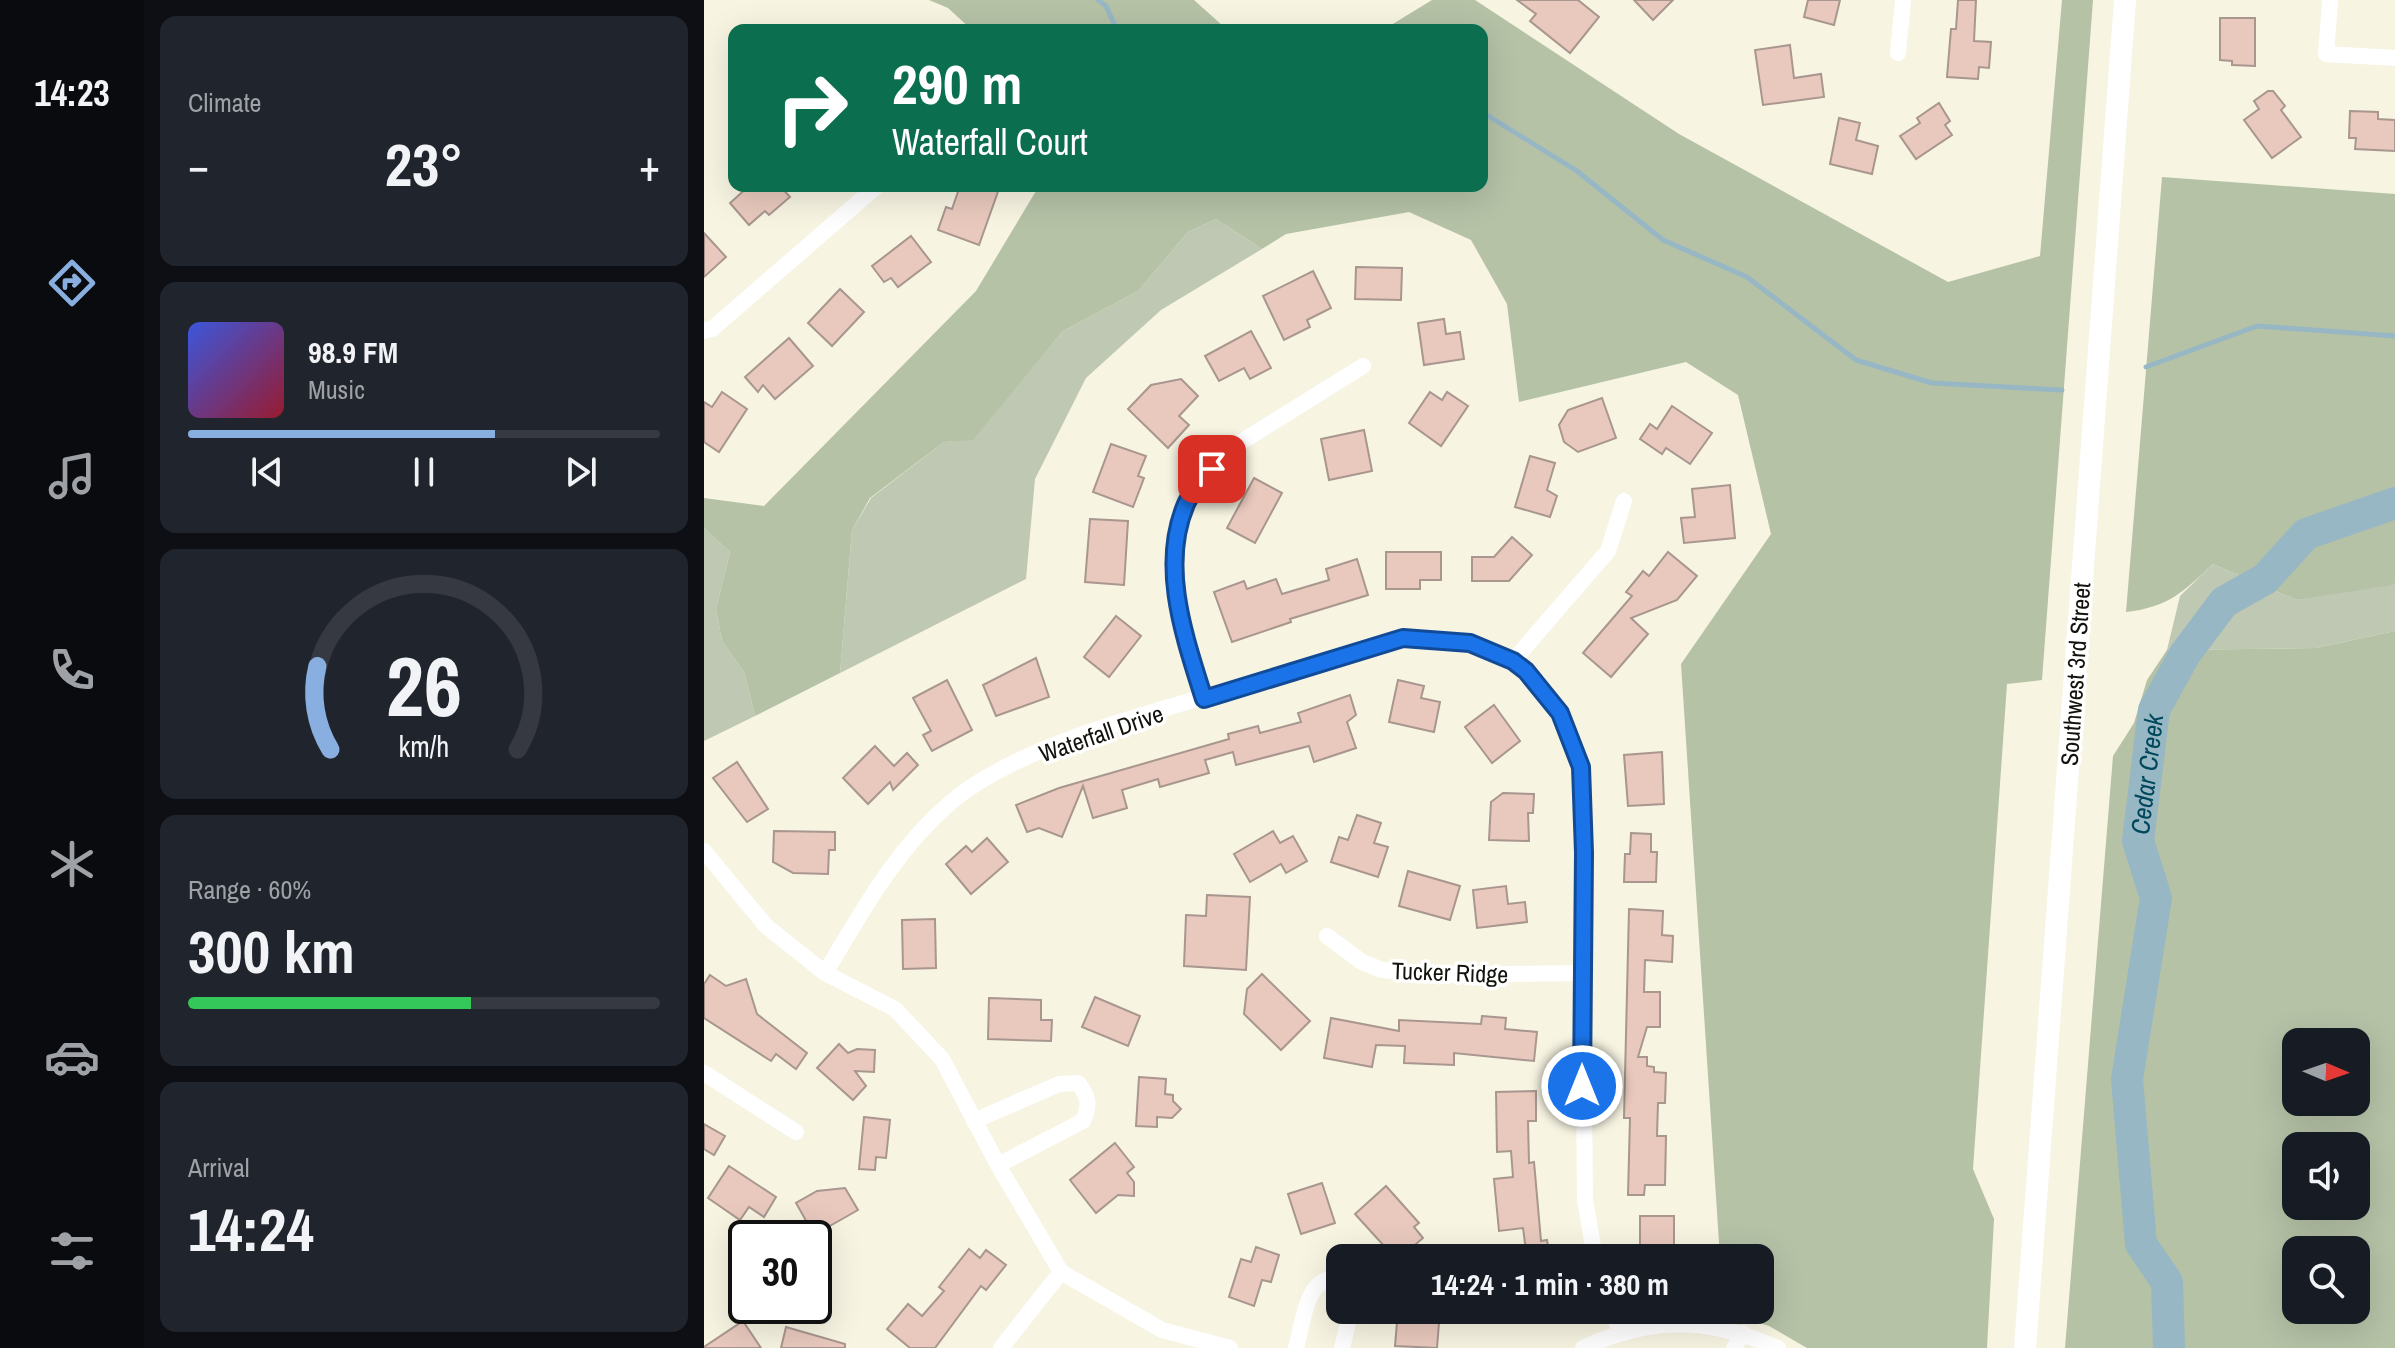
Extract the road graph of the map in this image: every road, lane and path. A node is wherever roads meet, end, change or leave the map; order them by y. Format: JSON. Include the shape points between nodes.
{"nodes":[{"id":1,"x":1903,"y":0,"type":"edge"},
{"id":2,"x":2125,"y":0,"type":"edge"},
{"id":3,"x":2330,"y":0,"type":"edge"},
{"id":4,"x":1898,"y":53,"type":"dead end"},
{"id":5,"x":2395,"y":58,"type":"edge"},
{"id":6,"x":870,"y":192,"type":"edge"},
{"id":7,"x":704,"y":331,"type":"edge"},
{"id":8,"x":1363,"y":366,"type":"dead end"},
{"id":9,"x":1624,"y":501,"type":"dead end"},
{"id":10,"x":1513,"y":661,"type":"junction"},
{"id":11,"x":1204,"y":699,"type":"junction"},
{"id":12,"x":704,"y":851,"type":"edge"},
{"id":13,"x":1327,"y":936,"type":"dead end"},
{"id":14,"x":825,"y":973,"type":"junction"},
{"id":15,"x":1583,"y":973,"type":"junction"},
{"id":16,"x":704,"y":1073,"type":"edge"},
{"id":17,"x":974,"y":1121,"type":"junction"},
{"id":18,"x":796,"y":1132,"type":"dead end"},
{"id":19,"x":998,"y":1165,"type":"junction"},
{"id":20,"x":1593,"y":1244,"type":"edge"},
{"id":21,"x":1061,"y":1272,"type":"junction"},
{"id":22,"x":1326,"y":1280,"type":"edge"},
{"id":23,"x":1348,"y":1324,"type":"edge"},
{"id":24,"x":1617,"y":1324,"type":"edge"},
{"id":25,"x":1620,"y":1331,"type":"junction"},
{"id":26,"x":1738,"y":1340,"type":"edge"},
{"id":27,"x":1001,"y":1348,"type":"edge"},
{"id":28,"x":1230,"y":1348,"type":"edge"},
{"id":29,"x":1296,"y":1348,"type":"edge"},
{"id":30,"x":1342,"y":1348,"type":"edge"},
{"id":31,"x":1583,"y":1348,"type":"edge"},
{"id":32,"x":1778,"y":1348,"type":"edge"},
{"id":33,"x":2025,"y":1348,"type":"edge"}],
"edges":[{"from":1,"to":4,"type":"street"},
{"from":2,"to":33,"type":"main road","name":"Southwest 3rd Street"},
{"from":3,"to":5,"type":"street","via":[[2326,54]]},
{"from":6,"to":7,"type":"street"},
{"from":8,"to":11,"type":"street","via":[[1225,452],[1186,504],[1172,568]]},
{"from":9,"to":10,"type":"street","via":[[1608,551]]},
{"from":10,"to":11,"type":"street","name":"Waterfall Drive","via":[[1470,643],[1403,638]]},
{"from":10,"to":15,"type":"street","name":"Waterfall Drive","via":[[1560,713],[1581,767]]},
{"from":11,"to":14,"type":"street","name":"Waterfall Drive","via":[[1084,735],[1012,764],[951,802],[893,862]]},
{"from":12,"to":14,"type":"street","via":[[766,926]]},
{"from":13,"to":15,"type":"street","name":"Tucker Ridge","via":[[1382,970],[1442,975]]},
{"from":14,"to":17,"type":"street","via":[[895,1009],[942,1059]]},
{"from":15,"to":20,"type":"street","name":"Waterfall Drive","via":[[1585,1200]]},
{"from":16,"to":18,"type":"street"},
{"from":17,"to":19,"type":"street"},
{"from":17,"to":19,"type":"street","via":[[1059,1084],[1078,1083],[1086,1094],[1089,1107],[1083,1121]]},
{"from":19,"to":21,"type":"street"},
{"from":21,"to":27,"type":"street"},
{"from":21,"to":28,"type":"street","via":[[1162,1330]]},
{"from":22,"to":29,"type":"street","via":[[1314,1287]]},
{"from":23,"to":30,"type":"street"},
{"from":24,"to":25,"type":"street"},
{"from":25,"to":26,"type":"street","via":[[1688,1322]]},
{"from":25,"to":31,"type":"street"},
{"from":26,"to":32,"type":"street"}]}
